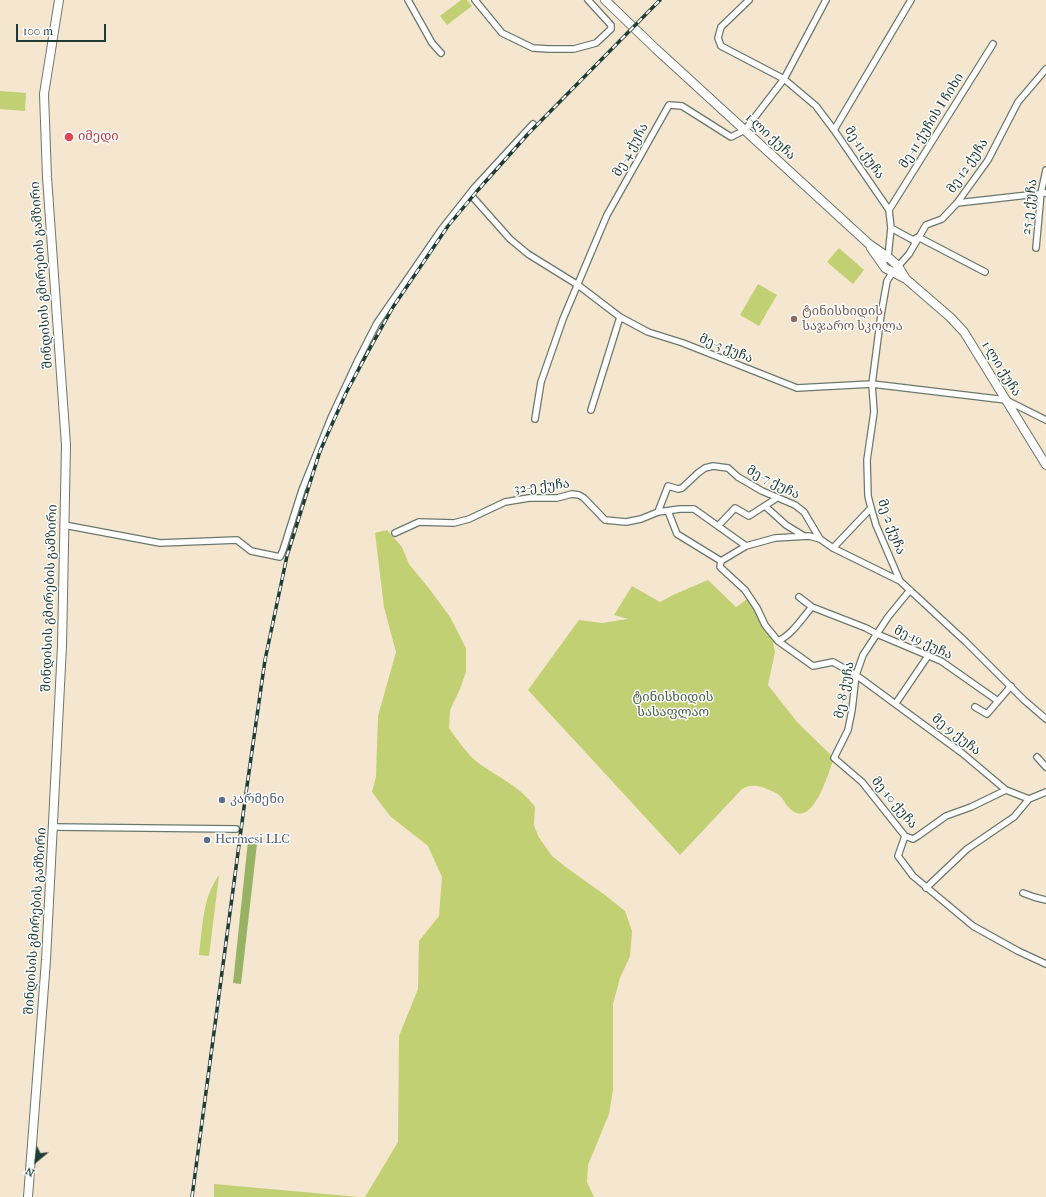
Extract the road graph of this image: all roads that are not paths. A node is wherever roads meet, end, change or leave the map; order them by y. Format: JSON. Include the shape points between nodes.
{"nodes":[{"id":1,"x":59,"y":0,"type":"edge"},
{"id":2,"x":408,"y":0,"type":"edge"},
{"id":3,"x":475,"y":0,"type":"edge"},
{"id":4,"x":588,"y":0,"type":"edge"},
{"id":5,"x":605,"y":0,"type":"edge"},
{"id":6,"x":749,"y":0,"type":"edge"},
{"id":7,"x":826,"y":0,"type":"edge"},
{"id":8,"x":911,"y":0,"type":"edge"},
{"id":9,"x":993,"y":44,"type":"dead end"},
{"id":10,"x":441,"y":53,"type":"dead end"},
{"id":11,"x":1046,"y":69,"type":"edge"},
{"id":12,"x":784,"y":79,"type":"junction"},
{"id":13,"x":533,"y":124,"type":"dead end"},
{"id":14,"x":745,"y":130,"type":"junction"},
{"id":15,"x":834,"y":130,"type":"junction"},
{"id":16,"x":1046,"y":170,"type":"edge"},
{"id":17,"x":1043,"y":193,"type":"edge"},
{"id":18,"x":470,"y":194,"type":"junction"},
{"id":19,"x":956,"y":203,"type":"junction"},
{"id":20,"x":889,"y":210,"type":"junction"},
{"id":21,"x":891,"y":228,"type":"junction"},
{"id":22,"x":918,"y":237,"type":"junction"},
{"id":23,"x":869,"y":244,"type":"junction"},
{"id":24,"x":1036,"y":248,"type":"dead end"},
{"id":25,"x":888,"y":257,"type":"junction"},
{"id":26,"x":883,"y":266,"type":"junction"},
{"id":27,"x":898,"y":266,"type":"junction"},
{"id":28,"x":985,"y":272,"type":"dead end"},
{"id":29,"x":892,"y":273,"type":"junction"},
{"id":30,"x":906,"y":279,"type":"junction"},
{"id":31,"x":887,"y":281,"type":"junction"},
{"id":32,"x":578,"y":285,"type":"junction"},
{"id":33,"x":620,"y":317,"type":"junction"},
{"id":34,"x":872,"y":384,"type":"junction"},
{"id":35,"x":1006,"y":400,"type":"junction"},
{"id":36,"x":591,"y":410,"type":"dead end"},
{"id":37,"x":535,"y":418,"type":"dead end"},
{"id":38,"x":1046,"y":420,"type":"edge"},
{"id":39,"x":1046,"y":465,"type":"edge"},
{"id":40,"x":777,"y":498,"type":"junction"},
{"id":41,"x":766,"y":506,"type":"junction"},
{"id":42,"x":871,"y":508,"type":"junction"},
{"id":43,"x":668,"y":511,"type":"junction"},
{"id":44,"x":658,"y":512,"type":"junction"},
{"id":45,"x":64,"y":525,"type":"junction"},
{"id":46,"x":718,"y":526,"type":"junction"},
{"id":47,"x":395,"y":533,"type":"dead end"},
{"id":48,"x":804,"y":536,"type":"junction"},
{"id":49,"x":820,"y":539,"type":"junction"},
{"id":50,"x":746,"y":546,"type":"junction"},
{"id":51,"x":833,"y":548,"type":"junction"},
{"id":52,"x":721,"y":561,"type":"junction"},
{"id":53,"x":900,"y":581,"type":"junction"},
{"id":54,"x":910,"y":590,"type":"junction"},
{"id":55,"x":799,"y":597,"type":"dead end"},
{"id":56,"x":812,"y":607,"type":"junction"},
{"id":57,"x":877,"y":634,"type":"junction"},
{"id":58,"x":778,"y":641,"type":"junction"},
{"id":59,"x":928,"y":656,"type":"junction"},
{"id":60,"x":856,"y":675,"type":"junction"},
{"id":61,"x":1011,"y":686,"type":"junction"},
{"id":62,"x":998,"y":701,"type":"junction"},
{"id":63,"x":896,"y":703,"type":"junction"},
{"id":64,"x":975,"y":707,"type":"dead end"},
{"id":65,"x":1046,"y":719,"type":"edge"},
{"id":66,"x":1037,"y":757,"type":"dead end"},
{"id":67,"x":834,"y":758,"type":"joint"},
{"id":68,"x":1046,"y":767,"type":"edge"},
{"id":69,"x":1006,"y":790,"type":"junction"},
{"id":70,"x":1046,"y":792,"type":"edge"},
{"id":71,"x":1029,"y":799,"type":"junction"},
{"id":72,"x":54,"y":827,"type":"junction"},
{"id":73,"x":236,"y":829,"type":"dead end"},
{"id":74,"x":905,"y":836,"type":"junction"},
{"id":75,"x":926,"y":888,"type":"junction"},
{"id":76,"x":1023,"y":892,"type":"dead end"},
{"id":77,"x":1046,"y":900,"type":"edge"},
{"id":78,"x":1046,"y":964,"type":"edge"},
{"id":79,"x":28,"y":1197,"type":"edge"}],
"edges":[{"from":1,"to":45,"type":"main road","name":"შინდისის გმირების გამზირი","via":[[44,94],[47,177],[66,445]]},
{"from":2,"to":10,"type":"street","via":[[432,43]]},
{"from":3,"to":4,"type":"street","via":[[502,33],[533,48],[549,49],[574,49],[596,43],[611,29],[611,25]]},
{"from":5,"to":14,"type":"main road","name":"1-ლი ქუჩა"},
{"from":6,"to":12,"type":"street","name":"მე-11 ქუჩა","via":[[721,27],[718,38],[721,46]]},
{"from":7,"to":12,"type":"street"},
{"from":8,"to":15,"type":"street"},
{"from":9,"to":20,"type":"street","name":"მე-11 ქუჩის I ჩიხი"},
{"from":11,"to":19,"type":"street","name":"მე-12 ქუჩა","via":[[1018,102],[988,160]]},
{"from":12,"to":14,"type":"street"},
{"from":12,"to":15,"type":"street","name":"მე-11 ქუჩა","via":[[816,106]]},
{"from":13,"to":18,"type":"street"},
{"from":14,"to":23,"type":"main road","name":"1-ლი ქუჩა"},
{"from":14,"to":32,"type":"street","name":"მე-4 ქუჩა","via":[[731,137],[682,106],[669,104],[607,215]]},
{"from":15,"to":20,"type":"street","name":"მე-11 ქუჩა"},
{"from":16,"to":17,"type":"street","name":"25-ე ქუჩა"},
{"from":17,"to":19,"type":"street"},
{"from":17,"to":24,"type":"street","name":"25-ე ქუჩა"},
{"from":18,"to":32,"type":"street","name":"მე-3 ქუჩა","via":[[510,239],[528,254]]},
{"from":18,"to":45,"type":"street","via":[[441,230],[377,323],[331,418],[302,490],[280,557],[251,551],[237,540],[160,544]]},
{"from":19,"to":22,"type":"street","name":"მე-12 ქუჩა","via":[[942,219],[926,225]]},
{"from":20,"to":21,"type":"street","name":"მე-11 ქუჩა"},
{"from":21,"to":22,"type":"street","via":[[913,240]]},
{"from":21,"to":25,"type":"street","name":"მე-11 ქუჩა"},
{"from":22,"to":27,"type":"street","name":"მე-12 ქუჩა","via":[[909,254]]},
{"from":22,"to":28,"type":"street"},
{"from":23,"to":25,"type":"main road","name":"1-ლი ქუჩა"},
{"from":23,"to":26,"type":"main road","name":"1-ლი ქუჩა"},
{"from":25,"to":26,"type":"street"},
{"from":25,"to":27,"type":"main road","name":"1-ლი ქუჩა"},
{"from":26,"to":29,"type":"main road","name":"1-ლი ქუჩა"},
{"from":26,"to":31,"type":"street"},
{"from":27,"to":29,"type":"street","name":"მე-12 ქუჩა"},
{"from":27,"to":30,"type":"main road","name":"1-ლი ქუჩა"},
{"from":29,"to":30,"type":"main road","name":"1-ლი ქუჩა"},
{"from":29,"to":31,"type":"street","name":"მე-12 ქუჩა"},
{"from":30,"to":35,"type":"main road","name":"1-ლი ქუჩა","via":[[964,332]]},
{"from":31,"to":34,"type":"street","name":"მე-2 ქუჩა"},
{"from":32,"to":33,"type":"street","name":"მე-3 ქუჩა"},
{"from":32,"to":37,"type":"street","via":[[541,382]]},
{"from":33,"to":34,"type":"street","name":"მე-3 ქუჩა","via":[[648,332],[797,388]]},
{"from":33,"to":36,"type":"street"},
{"from":34,"to":35,"type":"street","name":"მე-3 ქუჩა"},
{"from":34,"to":42,"type":"street","name":"მე-2 ქუჩა","via":[[874,412],[867,460]]},
{"from":35,"to":38,"type":"street","name":"მე-3 ქუჩა"},
{"from":35,"to":39,"type":"main road","name":"1-ლი ქუჩა"},
{"from":40,"to":41,"type":"street"},
{"from":40,"to":44,"type":"street","name":"მე-7 ქუჩა","via":[[738,477],[728,468],[712,466],[698,472],[682,488],[668,486]]},
{"from":40,"to":49,"type":"street","name":"მე-7 ქუჩა","via":[[795,505],[804,512]]},
{"from":41,"to":46,"type":"street","via":[[749,516],[735,508]]},
{"from":41,"to":48,"type":"street","via":[[786,525]]},
{"from":42,"to":51,"type":"street"},
{"from":42,"to":53,"type":"street","name":"მე-2 ქუჩა"},
{"from":43,"to":44,"type":"street","name":"32-ე ქუჩა"},
{"from":43,"to":46,"type":"street","name":"32-ე ქუჩა","via":[[694,510]]},
{"from":43,"to":52,"type":"street","via":[[678,534]]},
{"from":44,"to":47,"type":"street","name":"32-ე ქუჩა","via":[[626,522],[605,520],[584,498],[572,494],[557,498],[529,498],[505,502],[454,524],[420,522]]},
{"from":45,"to":72,"type":"main road","name":"შინდისის გმირების გამზირი","via":[[62,646]]},
{"from":46,"to":50,"type":"street","name":"32-ე ქუჩა"},
{"from":48,"to":49,"type":"street"},
{"from":48,"to":50,"type":"street","via":[[775,538]]},
{"from":49,"to":51,"type":"street"},
{"from":50,"to":52,"type":"street"},
{"from":51,"to":53,"type":"street"},
{"from":52,"to":58,"type":"street","name":"მე-9 ქუჩა","via":[[720,567],[745,590],[765,626]]},
{"from":53,"to":54,"type":"street","name":"მე-2 ქუჩა"},
{"from":54,"to":57,"type":"street","name":"მე-8 ქუჩა"},
{"from":54,"to":61,"type":"street","name":"მე-2 ქუჩა"},
{"from":55,"to":56,"type":"street","name":"მე-19 ქუჩა"},
{"from":56,"to":57,"type":"street","name":"მე-19 ქუჩა"},
{"from":56,"to":58,"type":"street","via":[[783,639]]},
{"from":57,"to":59,"type":"street","name":"მე-19 ქუჩა"},
{"from":57,"to":60,"type":"street","name":"მე-8 ქუჩა","via":[[863,655]]},
{"from":58,"to":60,"type":"street","name":"მე-9 ქუჩა","via":[[813,666],[833,662]]},
{"from":59,"to":62,"type":"street","name":"მე-19 ქუჩა","via":[[941,661]]},
{"from":59,"to":63,"type":"street"},
{"from":60,"to":63,"type":"street","name":"მე-9 ქუჩა"},
{"from":60,"to":67,"type":"street","name":"მე-8 ქუჩა","via":[[848,730]]},
{"from":61,"to":62,"type":"street"},
{"from":61,"to":65,"type":"street","name":"მე-2 ქუჩა"},
{"from":62,"to":64,"type":"street","via":[[987,714]]},
{"from":63,"to":69,"type":"street","name":"მე-9 ქუჩა","via":[[962,752]]},
{"from":66,"to":68,"type":"street"},
{"from":67,"to":74,"type":"street","name":"მე-10 ქუჩა","via":[[862,782]]},
{"from":69,"to":71,"type":"street","name":"მე-9 ქუჩა"},
{"from":69,"to":74,"type":"street","name":"მე-10 ქუჩა","via":[[946,816],[913,839]]},
{"from":70,"to":71,"type":"street"},
{"from":71,"to":75,"type":"street","via":[[1014,817],[967,849]]},
{"from":72,"to":73,"type":"street"},
{"from":72,"to":79,"type":"main road","name":"შინდისის გმირების გამზირი"},
{"from":74,"to":75,"type":"street","via":[[898,856]]},
{"from":75,"to":78,"type":"street","via":[[973,926]]},
{"from":76,"to":77,"type":"street"}]}
